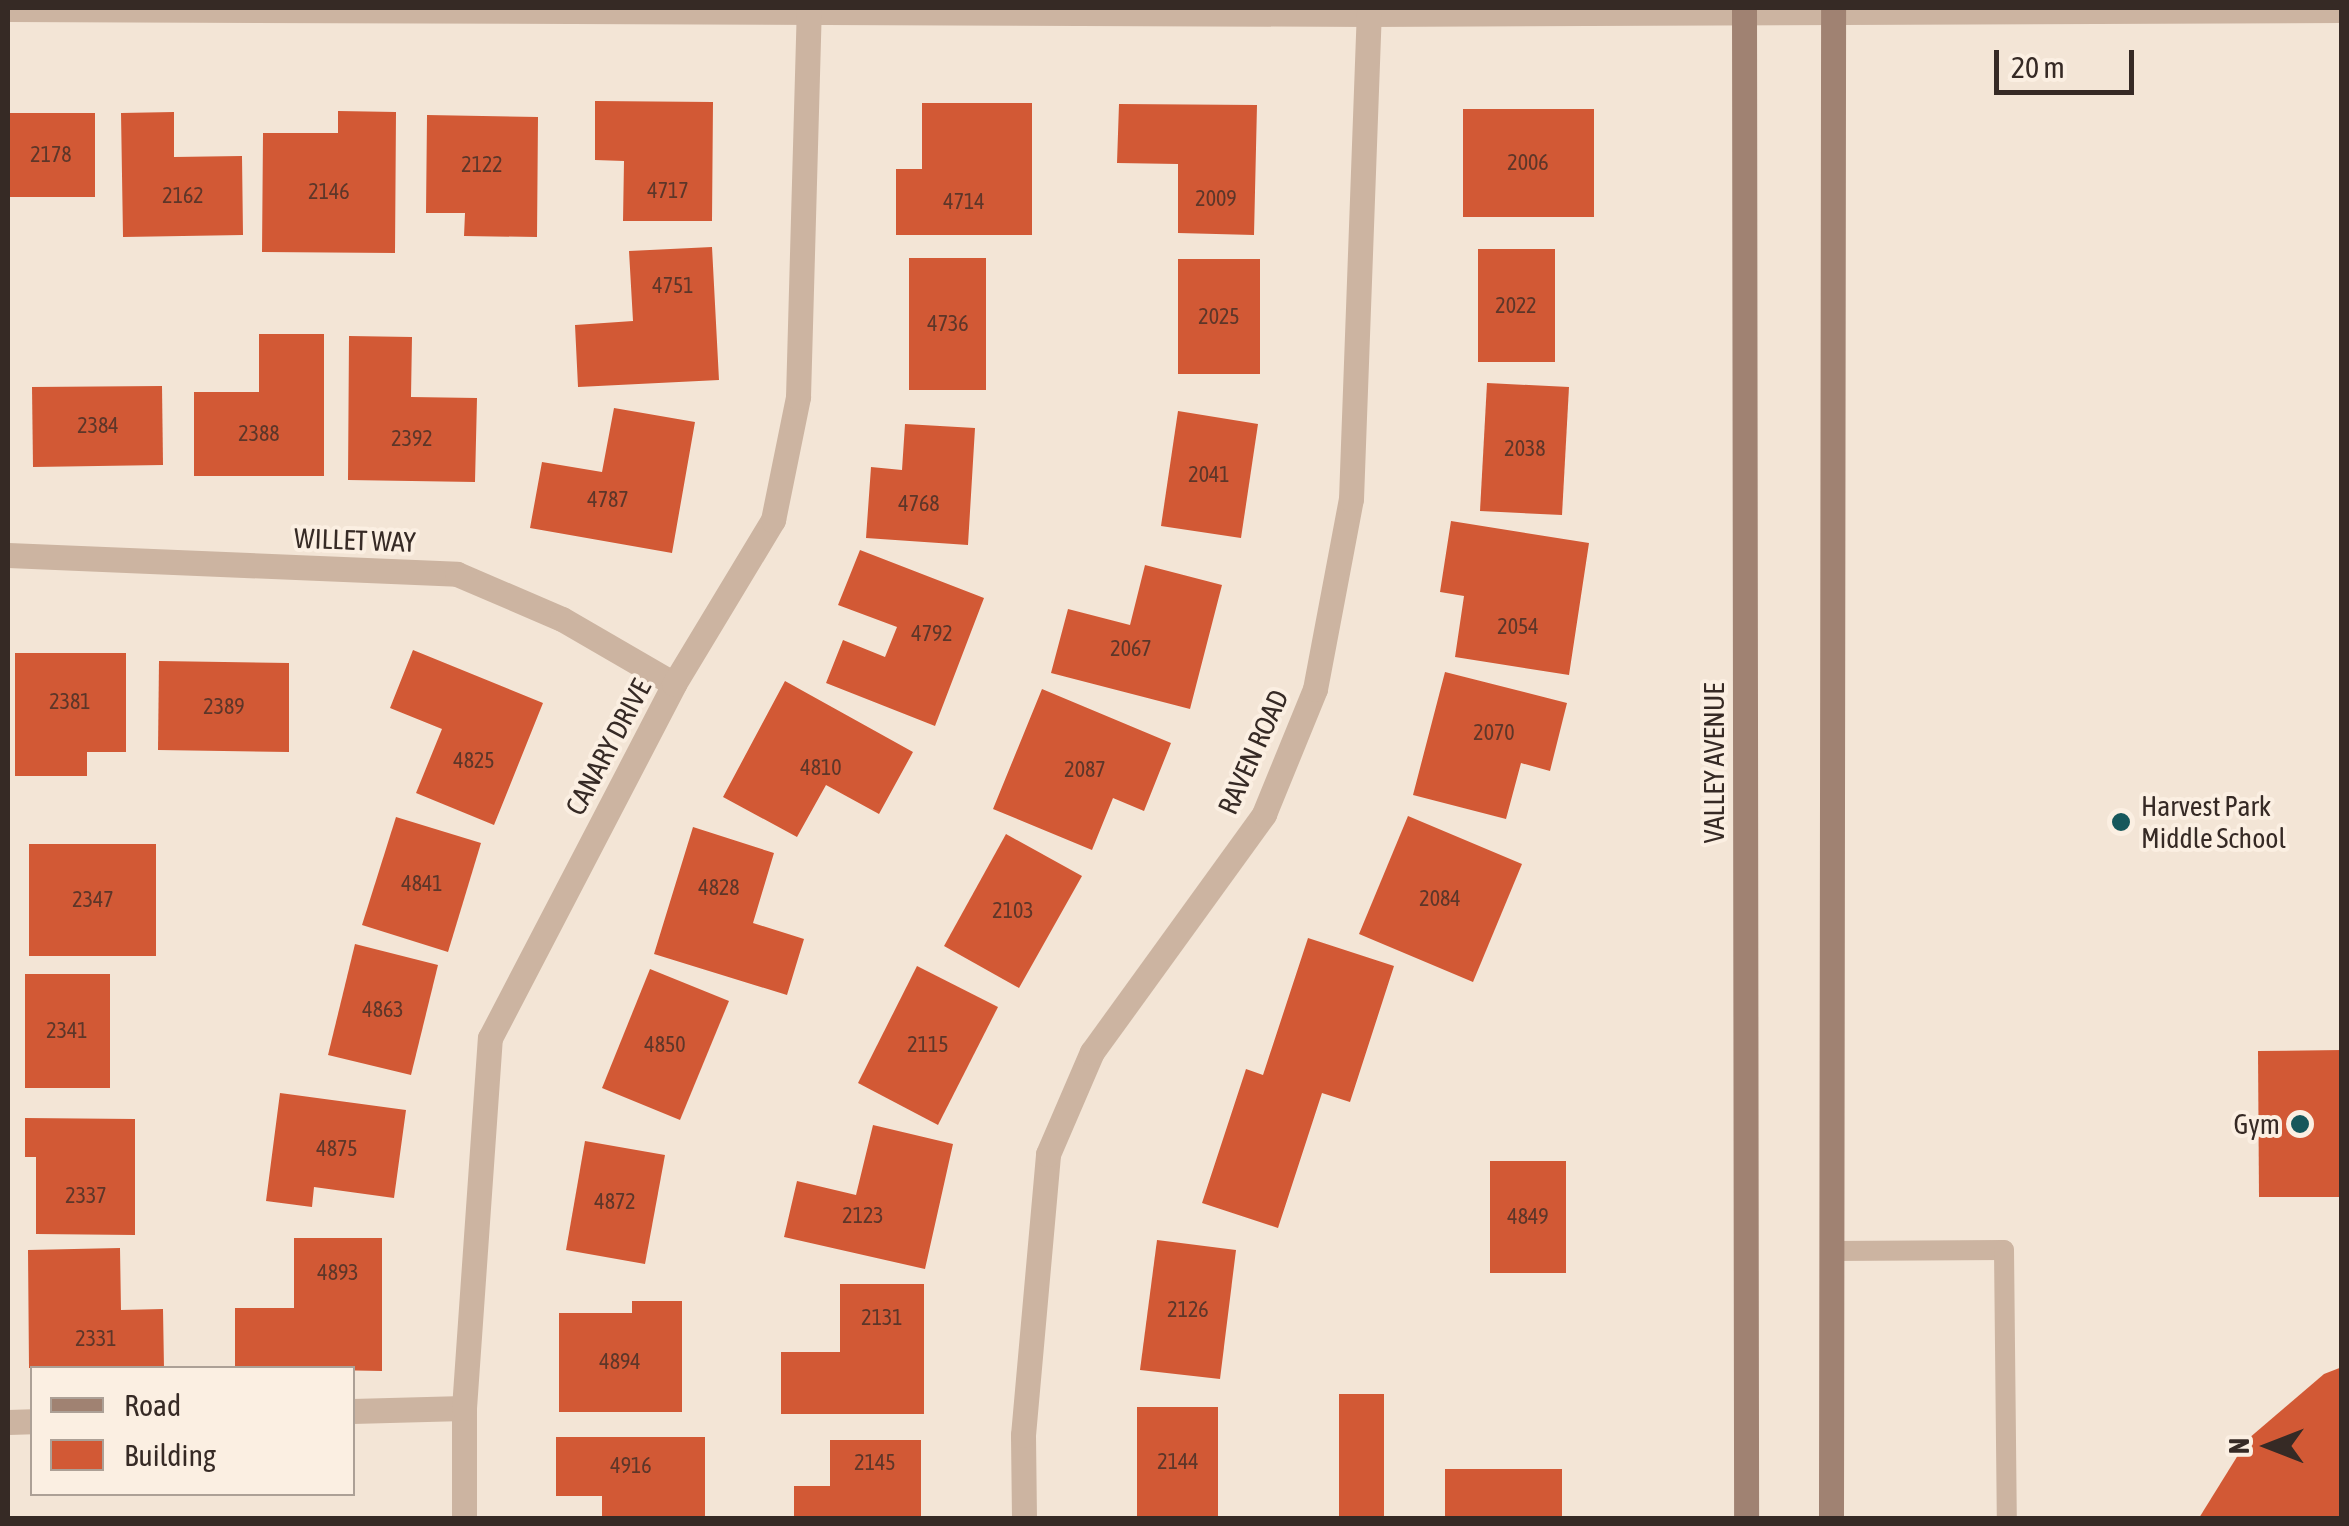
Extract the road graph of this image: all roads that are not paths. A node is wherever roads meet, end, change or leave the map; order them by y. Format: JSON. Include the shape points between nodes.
{"nodes":[{"id":1,"x":266,"y":9,"type":"edge"},
{"id":2,"x":8,"y":10,"type":"edge"},
{"id":3,"x":809,"y":10,"type":"edge"},
{"id":4,"x":1744,"y":10,"type":"edge"},
{"id":5,"x":1833,"y":10,"type":"edge"},
{"id":6,"x":2342,"y":10,"type":"edge"},
{"id":7,"x":1369,"y":14,"type":"junction"},
{"id":8,"x":8,"y":555,"type":"edge"},
{"id":9,"x":674,"y":684,"type":"junction"},
{"id":10,"x":1830,"y":1252,"type":"junction"},
{"id":11,"x":464,"y":1408,"type":"junction"},
{"id":12,"x":355,"y":1411,"type":"edge"},
{"id":13,"x":464,"y":1518,"type":"edge"},
{"id":14,"x":1024,"y":1518,"type":"edge"},
{"id":15,"x":1746,"y":1518,"type":"edge"},
{"id":16,"x":1830,"y":1518,"type":"edge"},
{"id":17,"x":2007,"y":1518,"type":"edge"}],
"edges":[{"from":1,"to":2,"type":"street"},
{"from":1,"to":3,"type":"street"},
{"from":3,"to":7,"type":"street"},
{"from":3,"to":9,"type":"street","name":"CANARY DRIVE","via":[[795,414],[774,520]]},
{"from":4,"to":5,"type":"street"},
{"from":4,"to":7,"type":"street"},
{"from":4,"to":15,"type":"main road","name":"VALLEY AVENUE"},
{"from":5,"to":6,"type":"street"},
{"from":5,"to":10,"type":"main road"},
{"from":7,"to":14,"type":"street","name":"RAVEN ROAD","via":[[1351,499],[1315,689],[1264,814],[1092,1052],[1048,1154],[1023,1435]]},
{"from":8,"to":9,"type":"street","name":"WILLET WAY","via":[[458,574],[562,619]]},
{"from":9,"to":11,"type":"street","name":"CANARY DRIVE","via":[[490,1038]]},
{"from":10,"to":16,"type":"main road"},
{"from":10,"to":17,"type":"lane","via":[[2004,1250]]},
{"from":11,"to":12,"type":"street"},
{"from":11,"to":13,"type":"street","name":"CANARY DRIVE"}]}
